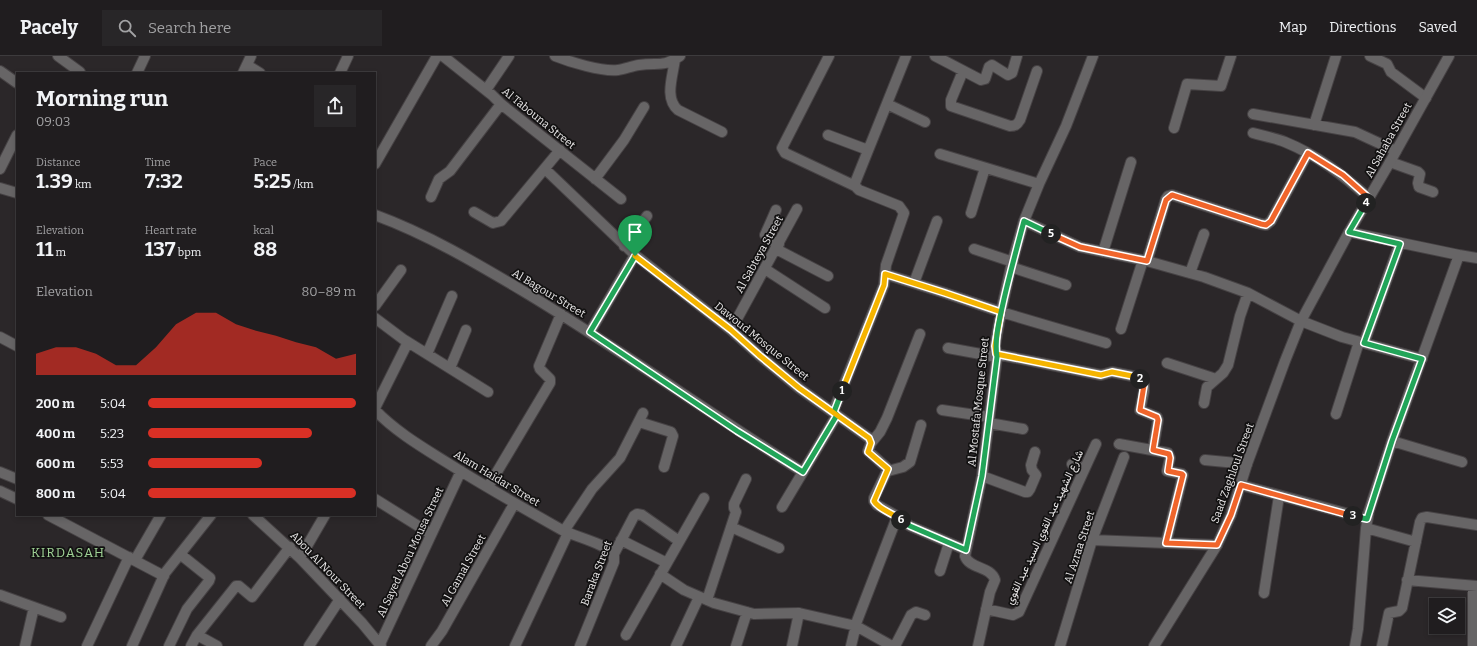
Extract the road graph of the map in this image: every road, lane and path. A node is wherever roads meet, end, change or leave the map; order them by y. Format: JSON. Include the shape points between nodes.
{"nodes":[{"id":1,"x":58,"y":56,"type":"edge"},
{"id":2,"x":146,"y":56,"type":"edge"},
{"id":3,"x":251,"y":56,"type":"edge"},
{"id":4,"x":348,"y":56,"type":"edge"},
{"id":5,"x":437,"y":56,"type":"edge"},
{"id":6,"x":444,"y":56,"type":"edge"},
{"id":7,"x":509,"y":56,"type":"edge"},
{"id":8,"x":556,"y":56,"type":"edge"},
{"id":9,"x":829,"y":56,"type":"edge"},
{"id":10,"x":906,"y":56,"type":"edge"},
{"id":11,"x":935,"y":56,"type":"edge"},
{"id":12,"x":1017,"y":56,"type":"edge"},
{"id":13,"x":1093,"y":56,"type":"edge"},
{"id":14,"x":1231,"y":56,"type":"edge"},
{"id":15,"x":1336,"y":56,"type":"edge"},
{"id":16,"x":1370,"y":56,"type":"edge"},
{"id":17,"x":1449,"y":56,"type":"edge"},
{"id":18,"x":678,"y":58,"type":"edge"},
{"id":19,"x":1390,"y":60,"type":"edge"},
{"id":20,"x":245,"y":69,"type":"edge"},
{"id":21,"x":0,"y":71,"type":"edge"},
{"id":22,"x":963,"y":71,"type":"junction"},
{"id":23,"x":1036,"y":71,"type":"dead end"},
{"id":24,"x":80,"y":72,"type":"dead end"},
{"id":25,"x":138,"y":72,"type":"edge"},
{"id":26,"x":256,"y":72,"type":"edge"},
{"id":27,"x":340,"y":72,"type":"edge"},
{"id":28,"x":16,"y":82,"type":"edge"},
{"id":29,"x":486,"y":90,"type":"junction"},
{"id":30,"x":1426,"y":98,"type":"junction"},
{"id":31,"x":501,"y":104,"type":"junction"},
{"id":32,"x":887,"y":104,"type":"junction"},
{"id":33,"x":644,"y":107,"type":"dead end"},
{"id":34,"x":1253,"y":114,"type":"dead end"},
{"id":35,"x":925,"y":122,"type":"dead end"},
{"id":36,"x":1314,"y":125,"type":"junction"},
{"id":37,"x":1174,"y":128,"type":"dead end"},
{"id":38,"x":722,"y":132,"type":"dead end"},
{"id":39,"x":1253,"y":133,"type":"dead end"},
{"id":40,"x":828,"y":135,"type":"dead end"},
{"id":41,"x":16,"y":137,"type":"edge"},
{"id":42,"x":560,"y":150,"type":"junction"},
{"id":43,"x":868,"y":150,"type":"junction"},
{"id":44,"x":1396,"y":151,"type":"junction"},
{"id":45,"x":1308,"y":153,"type":"junction"},
{"id":46,"x":940,"y":154,"type":"dead end"},
{"id":47,"x":376,"y":162,"type":"edge"},
{"id":48,"x":1131,"y":162,"type":"dead end"},
{"id":49,"x":1390,"y":162,"type":"junction"},
{"id":50,"x":985,"y":168,"type":"junction"},
{"id":51,"x":0,"y":169,"type":"edge"},
{"id":52,"x":544,"y":169,"type":"junction"},
{"id":53,"x":595,"y":179,"type":"junction"},
{"id":54,"x":1039,"y":184,"type":"junction"},
{"id":55,"x":855,"y":186,"type":"junction"},
{"id":56,"x":0,"y":188,"type":"edge"},
{"id":57,"x":1433,"y":192,"type":"dead end"},
{"id":58,"x":16,"y":193,"type":"edge"},
{"id":59,"x":431,"y":198,"type":"dead end"},
{"id":60,"x":1369,"y":198,"type":"junction"},
{"id":61,"x":621,"y":199,"type":"dead end"},
{"id":62,"x":776,"y":210,"type":"dead end"},
{"id":63,"x":797,"y":210,"type":"dead end"},
{"id":64,"x":474,"y":212,"type":"dead end"},
{"id":65,"x":971,"y":213,"type":"dead end"},
{"id":66,"x":376,"y":215,"type":"edge"},
{"id":67,"x":647,"y":216,"type":"dead end"},
{"id":68,"x":937,"y":221,"type":"dead end"},
{"id":69,"x":1024,"y":221,"type":"junction"},
{"id":70,"x":1349,"y":232,"type":"junction"},
{"id":71,"x":1204,"y":234,"type":"dead end"},
{"id":72,"x":1400,"y":244,"type":"junction"},
{"id":73,"x":624,"y":246,"type":"junction"},
{"id":74,"x":777,"y":246,"type":"junction"},
{"id":75,"x":974,"y":249,"type":"dead end"},
{"id":76,"x":1103,"y":252,"type":"junction"},
{"id":77,"x":1459,"y":255,"type":"junction"},
{"id":78,"x":635,"y":256,"type":"junction"},
{"id":79,"x":1477,"y":258,"type":"edge"},
{"id":80,"x":1145,"y":260,"type":"junction"},
{"id":81,"x":1012,"y":264,"type":"junction"},
{"id":82,"x":765,"y":269,"type":"junction"},
{"id":83,"x":401,"y":270,"type":"dead end"},
{"id":84,"x":1190,"y":273,"type":"junction"},
{"id":85,"x":885,"y":274,"type":"junction"},
{"id":86,"x":828,"y":276,"type":"dead end"},
{"id":87,"x":914,"y":283,"type":"junction"},
{"id":88,"x":1066,"y":285,"type":"dead end"},
{"id":89,"x":1248,"y":293,"type":"junction"},
{"id":90,"x":452,"y":296,"type":"dead end"},
{"id":91,"x":376,"y":305,"type":"edge"},
{"id":92,"x":825,"y":308,"type":"dead end"},
{"id":93,"x":1001,"y":312,"type":"junction"},
{"id":94,"x":561,"y":314,"type":"junction"},
{"id":95,"x":376,"y":319,"type":"edge"},
{"id":96,"x":1301,"y":321,"type":"junction"},
{"id":97,"x":1121,"y":329,"type":"dead end"},
{"id":98,"x":466,"y":330,"type":"dead end"},
{"id":99,"x":731,"y":330,"type":"junction"},
{"id":100,"x":590,"y":332,"type":"junction"},
{"id":101,"x":920,"y":334,"type":"dead end"},
{"id":102,"x":0,"y":337,"type":"edge"},
{"id":103,"x":408,"y":342,"type":"junction"},
{"id":104,"x":1362,"y":342,"type":"junction"},
{"id":105,"x":1106,"y":343,"type":"dead end"},
{"id":106,"x":16,"y":345,"type":"edge"},
{"id":107,"x":948,"y":348,"type":"dead end"},
{"id":108,"x":427,"y":354,"type":"junction"},
{"id":109,"x":997,"y":356,"type":"junction"},
{"id":110,"x":1422,"y":359,"type":"junction"},
{"id":111,"x":1167,"y":363,"type":"dead end"},
{"id":112,"x":450,"y":368,"type":"junction"},
{"id":113,"x":1216,"y":379,"type":"junction"},
{"id":114,"x":488,"y":392,"type":"dead end"},
{"id":115,"x":1204,"y":403,"type":"dead end"},
{"id":116,"x":376,"y":407,"type":"edge"},
{"id":117,"x":376,"y":410,"type":"edge"},
{"id":118,"x":942,"y":410,"type":"dead end"},
{"id":119,"x":835,"y":413,"type":"junction"},
{"id":120,"x":1336,"y":414,"type":"dead end"},
{"id":121,"x":989,"y":420,"type":"junction"},
{"id":122,"x":921,"y":425,"type":"dead end"},
{"id":123,"x":1023,"y":429,"type":"dead end"},
{"id":124,"x":1392,"y":441,"type":"junction"},
{"id":125,"x":1096,"y":444,"type":"dead end"},
{"id":126,"x":1119,"y":444,"type":"dead end"},
{"id":127,"x":869,"y":447,"type":"junction"},
{"id":128,"x":1153,"y":450,"type":"junction"},
{"id":129,"x":1035,"y":452,"type":"dead end"},
{"id":130,"x":1124,"y":457,"type":"dead end"},
{"id":131,"x":1205,"y":460,"type":"dead end"},
{"id":132,"x":1462,"y":462,"type":"dead end"},
{"id":133,"x":1072,"y":464,"type":"dead end"},
{"id":134,"x":1247,"y":464,"type":"junction"},
{"id":135,"x":664,"y":468,"type":"dead end"},
{"id":136,"x":1084,"y":469,"type":"junction"},
{"id":137,"x":461,"y":471,"type":"junction"},
{"id":138,"x":888,"y":471,"type":"junction"},
{"id":139,"x":0,"y":472,"type":"edge"},
{"id":140,"x":803,"y":472,"type":"junction"},
{"id":141,"x":982,"y":476,"type":"junction"},
{"id":142,"x":746,"y":479,"type":"dead end"},
{"id":143,"x":16,"y":480,"type":"edge"},
{"id":144,"x":16,"y":484,"type":"edge"},
{"id":145,"x":1241,"y":485,"type":"junction"},
{"id":146,"x":488,"y":488,"type":"junction"},
{"id":147,"x":0,"y":491,"type":"edge"},
{"id":148,"x":1279,"y":496,"type":"junction"},
{"id":149,"x":13,"y":497,"type":"edge"},
{"id":150,"x":704,"y":498,"type":"dead end"},
{"id":151,"x":376,"y":500,"type":"edge"},
{"id":152,"x":514,"y":504,"type":"junction"},
{"id":153,"x":782,"y":507,"type":"dead end"},
{"id":154,"x":50,"y":516,"type":"edge"},
{"id":155,"x":160,"y":516,"type":"edge"},
{"id":156,"x":210,"y":516,"type":"edge"},
{"id":157,"x":254,"y":516,"type":"edge"},
{"id":158,"x":324,"y":516,"type":"edge"},
{"id":159,"x":897,"y":517,"type":"junction"},
{"id":160,"x":1366,"y":524,"type":"junction"},
{"id":161,"x":1477,"y":525,"type":"edge"},
{"id":162,"x":731,"y":527,"type":"junction"},
{"id":163,"x":566,"y":532,"type":"junction"},
{"id":164,"x":431,"y":534,"type":"junction"},
{"id":165,"x":621,"y":540,"type":"junction"},
{"id":166,"x":1092,"y":540,"type":"junction"},
{"id":167,"x":679,"y":541,"type":"junction"},
{"id":168,"x":1416,"y":542,"type":"junction"},
{"id":169,"x":949,"y":543,"type":"junction"},
{"id":170,"x":1166,"y":543,"type":"junction"},
{"id":171,"x":1217,"y":545,"type":"junction"},
{"id":172,"x":290,"y":547,"type":"junction"},
{"id":173,"x":779,"y":548,"type":"dead end"},
{"id":174,"x":966,"y":550,"type":"junction"},
{"id":175,"x":180,"y":554,"type":"junction"},
{"id":176,"x":614,"y":554,"type":"junction"},
{"id":177,"x":300,"y":558,"type":"junction"},
{"id":178,"x":132,"y":559,"type":"junction"},
{"id":179,"x":667,"y":563,"type":"junction"},
{"id":180,"x":940,"y":571,"type":"dead end"},
{"id":181,"x":660,"y":574,"type":"junction"},
{"id":182,"x":164,"y":576,"type":"junction"},
{"id":183,"x":1407,"y":580,"type":"junction"},
{"id":184,"x":1475,"y":586,"type":"edge"},
{"id":185,"x":1264,"y":593,"type":"dead end"},
{"id":186,"x":0,"y":594,"type":"edge"},
{"id":187,"x":703,"y":598,"type":"junction"},
{"id":188,"x":340,"y":599,"type":"junction"},
{"id":189,"x":34,"y":607,"type":"junction"},
{"id":190,"x":986,"y":609,"type":"junction"},
{"id":191,"x":747,"y":612,"type":"junction"},
{"id":192,"x":799,"y":613,"type":"junction"},
{"id":193,"x":925,"y":615,"type":"dead end"},
{"id":194,"x":61,"y":616,"type":"dead end"},
{"id":195,"x":856,"y":626,"type":"junction"},
{"id":196,"x":1475,"y":633,"type":"edge"},
{"id":197,"x":198,"y":635,"type":"junction"},
{"id":198,"x":626,"y":635,"type":"dead end"},
{"id":199,"x":380,"y":645,"type":"edge"},
{"id":200,"x":25,"y":646,"type":"edge"},
{"id":201,"x":87,"y":646,"type":"edge"},
{"id":202,"x":132,"y":646,"type":"edge"},
{"id":203,"x":169,"y":646,"type":"edge"},
{"id":204,"x":191,"y":646,"type":"edge"},
{"id":205,"x":217,"y":646,"type":"edge"},
{"id":206,"x":309,"y":646,"type":"edge"},
{"id":207,"x":431,"y":646,"type":"edge"},
{"id":208,"x":515,"y":646,"type":"edge"},
{"id":209,"x":580,"y":646,"type":"edge"},
{"id":210,"x":676,"y":646,"type":"edge"},
{"id":211,"x":736,"y":646,"type":"edge"},
{"id":212,"x":792,"y":646,"type":"edge"},
{"id":213,"x":851,"y":646,"type":"edge"},
{"id":214,"x":894,"y":646,"type":"edge"},
{"id":215,"x":978,"y":646,"type":"edge"},
{"id":216,"x":1060,"y":646,"type":"edge"},
{"id":217,"x":1154,"y":646,"type":"edge"},
{"id":218,"x":1355,"y":646,"type":"edge"},
{"id":219,"x":1382,"y":646,"type":"edge"},
{"id":220,"x":1473,"y":646,"type":"edge"}],
"edges":[{"from":1,"to":24,"type":"street"},
{"from":2,"to":25,"type":"street"},
{"from":3,"to":20,"type":"street"},
{"from":4,"to":27,"type":"street"},
{"from":5,"to":47,"type":"street"},
{"from":6,"to":29,"type":"street","name":"Al Tabouna Street"},
{"from":7,"to":29,"type":"street"},
{"from":8,"to":18,"type":"street","via":[[591,68],[609,70],[670,63]]},
{"from":9,"to":55,"type":"street","via":[[782,148],[785,153]]},
{"from":10,"to":32,"type":"street"},
{"from":11,"to":22,"type":"street"},
{"from":12,"to":22,"type":"street","via":[[1013,71],[1008,75],[992,65],[988,68],[985,79],[981,80]]},
{"from":13,"to":54,"type":"street","name":"Al Mostafa Mosque Street","via":[[1066,126]]},
{"from":14,"to":37,"type":"street","via":[[1220,86],[1187,84]]},
{"from":15,"to":36,"type":"street"},
{"from":16,"to":19,"type":"street"},
{"from":17,"to":30,"type":"street","name":"Al Sahaba Street"},
{"from":18,"to":38,"type":"street","via":[[670,92],[672,105]]},
{"from":19,"to":30,"type":"street","via":[[1391,72]]},
{"from":20,"to":26,"type":"street"},
{"from":21,"to":28,"type":"street"},
{"from":22,"to":23,"type":"street","via":[[951,106],[1010,126],[1018,124],[1020,120]]},
{"from":29,"to":31,"type":"street","name":"Al Tabouna Street"},
{"from":30,"to":44,"type":"street","name":"Al Sahaba Street"},
{"from":31,"to":42,"type":"street","name":"Al Tabouna Street"},
{"from":31,"to":59,"type":"street","via":[[450,171],[439,179]]},
{"from":32,"to":35,"type":"street"},
{"from":32,"to":43,"type":"street"},
{"from":33,"to":53,"type":"street"},
{"from":34,"to":36,"type":"street"},
{"from":36,"to":44,"type":"street","via":[[1355,132]]},
{"from":39,"to":45,"type":"street","via":[[1285,142]]},
{"from":40,"to":43,"type":"street"},
{"from":41,"to":51,"type":"street"},
{"from":42,"to":52,"type":"street"},
{"from":42,"to":53,"type":"street","name":"Al Tabouna Street"},
{"from":43,"to":55,"type":"street"},
{"from":44,"to":49,"type":"street","name":"Al Sahaba Street"},
{"from":45,"to":60,"type":"street","via":[[1343,175]]},
{"from":45,"to":80,"type":"street","via":[[1271,221],[1266,225],[1172,195],[1167,198]]},
{"from":46,"to":50,"type":"street"},
{"from":48,"to":76,"type":"street"},
{"from":49,"to":57,"type":"street","via":[[1418,172],[1419,187]]},
{"from":49,"to":60,"type":"street","name":"Al Sahaba Street"},
{"from":50,"to":54,"type":"street"},
{"from":50,"to":65,"type":"street"},
{"from":52,"to":64,"type":"street","via":[[502,221],[493,223]]},
{"from":52,"to":73,"type":"street","name":"Dawoud Mosque Street"},
{"from":53,"to":61,"type":"street","name":"Al Tabouna Street"},
{"from":54,"to":69,"type":"street","name":"Al Mostafa Mosque Street"},
{"from":55,"to":85,"type":"street","via":[[899,206],[904,213]]},
{"from":56,"to":58,"type":"street"},
{"from":60,"to":70,"type":"street","name":"Al Sahaba Street"},
{"from":62,"to":74,"type":"street","via":[[765,235]]},
{"from":63,"to":74,"type":"street","name":"Al Sabteya Street"},
{"from":66,"to":94,"type":"street","name":"Al Bagour Street","via":[[452,251]]},
{"from":67,"to":73,"type":"street"},
{"from":68,"to":87,"type":"street"},
{"from":69,"to":76,"type":"street","via":[[1071,244]]},
{"from":69,"to":81,"type":"street","name":"Al Mostafa Mosque Street"},
{"from":70,"to":72,"type":"street"},
{"from":70,"to":96,"type":"street","name":"Al Sahaba Street"},
{"from":71,"to":84,"type":"street"},
{"from":72,"to":77,"type":"street"},
{"from":72,"to":104,"type":"street"},
{"from":73,"to":78,"type":"street","name":"Dawoud Mosque Street"},
{"from":74,"to":82,"type":"street","name":"Al Sabteya Street"},
{"from":74,"to":86,"type":"street"},
{"from":75,"to":81,"type":"street"},
{"from":76,"to":80,"type":"street"},
{"from":77,"to":79,"type":"street"},
{"from":77,"to":110,"type":"street"},
{"from":78,"to":99,"type":"street","name":"Dawoud Mosque Street"},
{"from":78,"to":100,"type":"street"},
{"from":80,"to":84,"type":"street"},
{"from":80,"to":97,"type":"street"},
{"from":81,"to":88,"type":"street"},
{"from":81,"to":93,"type":"street","name":"Al Mostafa Mosque Street"},
{"from":82,"to":92,"type":"street"},
{"from":82,"to":99,"type":"street","name":"Al Sabteya Street"},
{"from":83,"to":91,"type":"street"},
{"from":84,"to":89,"type":"street"},
{"from":85,"to":87,"type":"street"},
{"from":85,"to":119,"type":"street","via":[[884,285]]},
{"from":87,"to":93,"type":"street"},
{"from":89,"to":96,"type":"street"},
{"from":89,"to":113,"type":"street","via":[[1228,365]]},
{"from":90,"to":108,"type":"street"},
{"from":93,"to":105,"type":"street"},
{"from":93,"to":109,"type":"street","name":"Al Mostafa Mosque Street","via":[[995,346]]},
{"from":94,"to":100,"type":"street","name":"Al Bagour Street"},
{"from":94,"to":146,"type":"street","via":[[539,366],[550,379],[550,383]]},
{"from":95,"to":103,"type":"street"},
{"from":96,"to":104,"type":"street"},
{"from":96,"to":134,"type":"street","name":"Saad Zaghloul Street"},
{"from":98,"to":112,"type":"street"},
{"from":99,"to":119,"type":"street","name":"Dawoud Mosque Street","via":[[799,388]]},
{"from":100,"to":140,"type":"street","name":"Al Bagour Street"},
{"from":101,"to":127,"type":"street","via":[[887,418]]},
{"from":102,"to":106,"type":"street"},
{"from":103,"to":108,"type":"street"},
{"from":103,"to":116,"type":"street"},
{"from":104,"to":110,"type":"street"},
{"from":104,"to":120,"type":"street"},
{"from":107,"to":109,"type":"street"},
{"from":108,"to":112,"type":"street"},
{"from":109,"to":121,"type":"street","name":"Al Mostafa Mosque Street"},
{"from":109,"to":128,"type":"street","via":[[1101,375],[1112,372],[1137,377],[1144,385],[1140,410],[1157,417],[1158,420]]},
{"from":110,"to":124,"type":"street"},
{"from":111,"to":113,"type":"street"},
{"from":112,"to":114,"type":"street"},
{"from":113,"to":115,"type":"street","via":[[1207,387]]},
{"from":117,"to":137,"type":"street","name":"Alam Haidar Street","via":[[425,448]]},
{"from":118,"to":121,"type":"street"},
{"from":119,"to":127,"type":"street","name":"Dawoud Mosque Street","via":[[868,436]]},
{"from":119,"to":140,"type":"street"},
{"from":121,"to":123,"type":"street"},
{"from":121,"to":141,"type":"street","name":"Al Mostafa Mosque Street"},
{"from":122,"to":138,"type":"street","via":[[910,462]]},
{"from":124,"to":132,"type":"street"},
{"from":124,"to":160,"type":"street"},
{"from":125,"to":136,"type":"street","name":"شارع الشهيد عبد القوي السيد عبد القوي"},
{"from":126,"to":128,"type":"street"},
{"from":127,"to":138,"type":"street","name":"Dawoud Mosque Street"},
{"from":128,"to":170,"type":"street","via":[[1169,454],[1168,471],[1182,474],[1183,477]]},
{"from":129,"to":141,"type":"street","via":[[1031,465],[1036,475],[1028,492]]},
{"from":130,"to":166,"type":"street","name":"Al Azraa Street"},
{"from":131,"to":134,"type":"street"},
{"from":133,"to":136,"type":"street"},
{"from":134,"to":145,"type":"street","name":"Saad Zaghloul Street"},
{"from":135,"to":163,"type":"street","via":[[673,436],[671,432],[641,418],[620,458],[592,489]]},
{"from":136,"to":190,"type":"street","name":"شارع الشهيد عبد القوي السيد عبد القوي","via":[[1019,612],[1013,615]]},
{"from":137,"to":146,"type":"street","name":"Alam Haidar Street"},
{"from":137,"to":164,"type":"street","name":"Al Sayed Abou Mousa Street"},
{"from":138,"to":159,"type":"street","via":[[874,501],[879,507]]},
{"from":139,"to":143,"type":"street"},
{"from":140,"to":153,"type":"street"},
{"from":141,"to":174,"type":"street","name":"Al Mostafa Mosque Street"},
{"from":142,"to":162,"type":"street","via":[[734,504],[736,512]]},
{"from":144,"to":149,"type":"street"},
{"from":145,"to":148,"type":"street"},
{"from":145,"to":171,"type":"street","name":"Saad Zaghloul Street"},
{"from":146,"to":152,"type":"street","name":"Alam Haidar Street"},
{"from":147,"to":149,"type":"street"},
{"from":148,"to":160,"type":"street"},
{"from":148,"to":185,"type":"street"},
{"from":150,"to":167,"type":"street"},
{"from":151,"to":164,"type":"street"},
{"from":152,"to":163,"type":"street","name":"Alam Haidar Street"},
{"from":152,"to":207,"type":"street","name":"Al Gamal Street"},
{"from":154,"to":178,"type":"street"},
{"from":155,"to":178,"type":"street"},
{"from":156,"to":175,"type":"street"},
{"from":157,"to":172,"type":"street","name":"Abou Al Nour Street"},
{"from":158,"to":177,"type":"street"},
{"from":159,"to":169,"type":"street","via":[[910,526]]},
{"from":159,"to":195,"type":"street"},
{"from":160,"to":168,"type":"street"},
{"from":160,"to":218,"type":"street"},
{"from":161,"to":168,"type":"street","via":[[1425,517],[1421,520]]},
{"from":162,"to":173,"type":"street"},
{"from":162,"to":187,"type":"street"},
{"from":163,"to":176,"type":"street","name":"Alam Haidar Street","via":[[608,549]]},
{"from":163,"to":208,"type":"street"},
{"from":164,"to":199,"type":"street","name":"Al Sayed Abou Mousa Street"},
{"from":165,"to":167,"type":"street","name":"Baraka Street","via":[[632,518],[640,514]]},
{"from":165,"to":176,"type":"street","name":"Baraka Street"},
{"from":165,"to":179,"type":"street"},
{"from":166,"to":170,"type":"street"},
{"from":166,"to":216,"type":"street","name":"Al Azraa Street"},
{"from":167,"to":179,"type":"street"},
{"from":168,"to":183,"type":"street"},
{"from":169,"to":174,"type":"street"},
{"from":169,"to":180,"type":"street"},
{"from":170,"to":171,"type":"street"},
{"from":171,"to":217,"type":"street","name":"Saad Zaghloul Street"},
{"from":172,"to":177,"type":"street","name":"Abou Al Nour Street"},
{"from":172,"to":197,"type":"street","via":[[252,597],[236,586]]},
{"from":174,"to":190,"type":"street","via":[[965,556],[969,561],[994,576]]},
{"from":175,"to":182,"type":"street"},
{"from":175,"to":203,"type":"street","via":[[210,578],[210,581],[187,609]]},
{"from":176,"to":209,"type":"street","name":"Baraka Street","via":[[614,562]]},
{"from":177,"to":188,"type":"street","name":"Abou Al Nour Street"},
{"from":178,"to":182,"type":"street"},
{"from":178,"to":201,"type":"street"},
{"from":179,"to":181,"type":"street"},
{"from":181,"to":187,"type":"street","via":[[684,590]]},
{"from":181,"to":198,"type":"street"},
{"from":182,"to":202,"type":"street"},
{"from":183,"to":184,"type":"street"},
{"from":183,"to":219,"type":"street","via":[[1402,608],[1387,615]]},
{"from":184,"to":196,"type":"street"},
{"from":186,"to":189,"type":"street"},
{"from":187,"to":191,"type":"street"},
{"from":187,"to":210,"type":"street"},
{"from":188,"to":199,"type":"street","name":"Abou Al Nour Street"},
{"from":188,"to":206,"type":"street"},
{"from":189,"to":194,"type":"street"},
{"from":189,"to":200,"type":"street"},
{"from":190,"to":215,"type":"street"},
{"from":191,"to":192,"type":"street"},
{"from":191,"to":211,"type":"street"},
{"from":192,"to":195,"type":"street"},
{"from":192,"to":212,"type":"street"},
{"from":193,"to":214,"type":"street","via":[[916,612],[911,614]]},
{"from":195,"to":213,"type":"street"},
{"from":195,"to":214,"type":"street"},
{"from":196,"to":220,"type":"street"},
{"from":197,"to":204,"type":"street"},
{"from":197,"to":205,"type":"street"}]}
